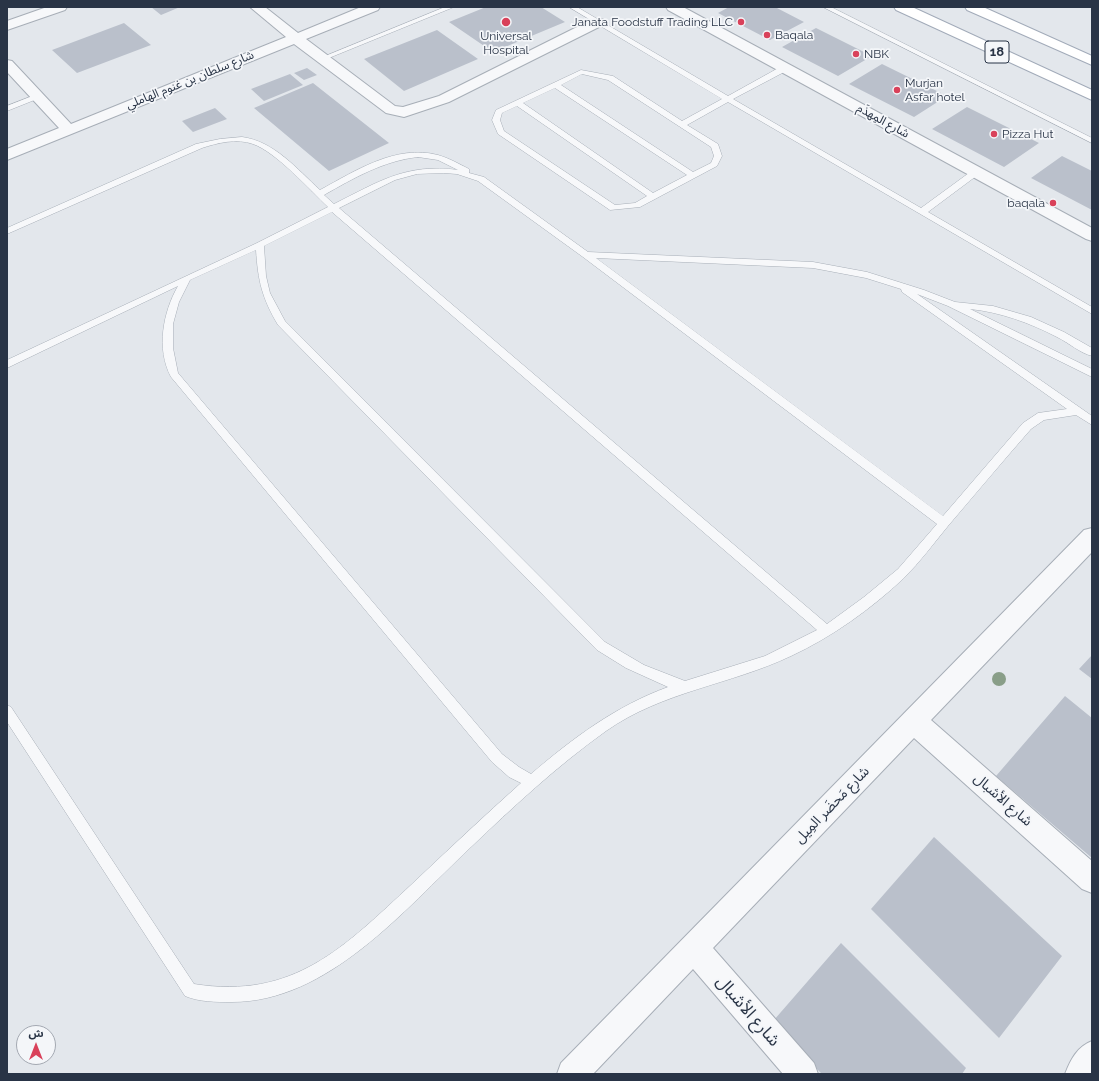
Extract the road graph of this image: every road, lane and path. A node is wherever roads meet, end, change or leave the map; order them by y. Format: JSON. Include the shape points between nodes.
{"nodes":[{"id":1,"x":60,"y":7,"type":"edge"},
{"id":2,"x":257,"y":7,"type":"edge"},
{"id":3,"x":373,"y":7,"type":"edge"},
{"id":4,"x":451,"y":7,"type":"edge"},
{"id":5,"x":572,"y":7,"type":"edge"},
{"id":6,"x":673,"y":7,"type":"edge"},
{"id":7,"x":826,"y":7,"type":"edge"},
{"id":8,"x":901,"y":7,"type":"edge"},
{"id":9,"x":972,"y":7,"type":"edge"},
{"id":10,"x":598,"y":22,"type":"junction"},
{"id":11,"x":7,"y":26,"type":"edge"},
{"id":12,"x":296,"y":37,"type":"junction"},
{"id":13,"x":322,"y":59,"type":"junction"},
{"id":14,"x":1092,"y":60,"type":"edge"},
{"id":15,"x":7,"y":64,"type":"edge"},
{"id":16,"x":785,"y":68,"type":"junction"},
{"id":17,"x":556,"y":85,"type":"junction"},
{"id":18,"x":1092,"y":96,"type":"edge"},
{"id":19,"x":38,"y":97,"type":"junction"},
{"id":20,"x":727,"y":99,"type":"junction"},
{"id":21,"x":518,"y":103,"type":"junction"},
{"id":22,"x":7,"y":109,"type":"edge"},
{"id":23,"x":683,"y":124,"type":"junction"},
{"id":24,"x":69,"y":130,"type":"junction"},
{"id":25,"x":1092,"y":141,"type":"edge"},
{"id":26,"x":7,"y":155,"type":"edge"},
{"id":27,"x":976,"y":172,"type":"junction"},
{"id":28,"x":693,"y":175,"type":"junction"},
{"id":29,"x":481,"y":179,"type":"junction"},
{"id":30,"x":319,"y":194,"type":"junction"},
{"id":31,"x":652,"y":196,"type":"junction"},
{"id":32,"x":333,"y":208,"type":"junction"},
{"id":33,"x":922,"y":212,"type":"junction"},
{"id":34,"x":7,"y":231,"type":"edge"},
{"id":35,"x":1092,"y":235,"type":"edge"},
{"id":36,"x":260,"y":245,"type":"junction"},
{"id":37,"x":586,"y":254,"type":"junction"},
{"id":38,"x":187,"y":278,"type":"junction"},
{"id":39,"x":895,"y":283,"type":"junction"},
{"id":40,"x":951,"y":304,"type":"junction"},
{"id":41,"x":1092,"y":311,"type":"edge"},
{"id":42,"x":1092,"y":353,"type":"edge"},
{"id":43,"x":7,"y":364,"type":"edge"},
{"id":44,"x":1092,"y":373,"type":"edge"},
{"id":45,"x":1077,"y":411,"type":"junction"},
{"id":46,"x":1092,"y":421,"type":"edge"},
{"id":47,"x":943,"y":522,"type":"junction"},
{"id":48,"x":1092,"y":537,"type":"edge"},
{"id":49,"x":825,"y":630,"type":"junction"},
{"id":50,"x":682,"y":686,"type":"junction"},
{"id":51,"x":7,"y":711,"type":"edge"},
{"id":52,"x":914,"y":721,"type":"junction"},
{"id":53,"x":532,"y":782,"type":"junction"},
{"id":54,"x":1092,"y":878,"type":"edge"},
{"id":55,"x":694,"y":948,"type":"junction"},
{"id":56,"x":1092,"y":1056,"type":"edge"},
{"id":57,"x":572,"y":1074,"type":"edge"},
{"id":58,"x":803,"y":1074,"type":"edge"},
{"id":59,"x":1080,"y":1074,"type":"edge"}],
"edges":[{"from":1,"to":11,"type":"street"},
{"from":2,"to":12,"type":"street"},
{"from":3,"to":12,"type":"street","name":"شارع سلطان بن غنوم الهاملي"},
{"from":4,"to":13,"type":"lane"},
{"from":5,"to":10,"type":"lane"},
{"from":6,"to":16,"type":"street","name":"شارع المِهذَم"},
{"from":7,"to":25,"type":"lane"},
{"from":8,"to":18,"type":"main road","number":"18"},
{"from":9,"to":14,"type":"main road","number":"18"},
{"from":10,"to":13,"type":"street","via":[[444,99],[404,112],[391,110]]},
{"from":10,"to":20,"type":"lane"},
{"from":12,"to":13,"type":"street"},
{"from":12,"to":24,"type":"street","name":"شارع سلطان بن غنوم الهاملي"},
{"from":15,"to":19,"type":"street"},
{"from":16,"to":20,"type":"lane"},
{"from":16,"to":27,"type":"street","name":"شارع المِهذَم"},
{"from":17,"to":21,"type":"lane"},
{"from":17,"to":23,"type":"lane","via":[[581,72],[610,78]]},
{"from":17,"to":28,"type":"lane"},
{"from":19,"to":22,"type":"lane"},
{"from":19,"to":24,"type":"street"},
{"from":20,"to":23,"type":"lane"},
{"from":20,"to":33,"type":"lane"},
{"from":21,"to":31,"type":"lane"},
{"from":21,"to":31,"type":"lane","via":[[499,112],[496,120],[501,132],[613,208],[637,205]]},
{"from":23,"to":28,"type":"lane","via":[[715,146],[718,156],[714,164]]},
{"from":24,"to":26,"type":"street","name":"شارع سلطان بن غنوم الهاملي"},
{"from":27,"to":33,"type":"lane"},
{"from":27,"to":35,"type":"street","name":"شارع المِهذَم"},
{"from":28,"to":31,"type":"lane"},
{"from":29,"to":30,"type":"lane","via":[[434,156],[403,155]]},
{"from":29,"to":32,"type":"lane","via":[[444,171],[417,172],[392,178]]},
{"from":29,"to":37,"type":"lane"},
{"from":30,"to":32,"type":"lane"},
{"from":30,"to":34,"type":"lane","via":[[271,151],[258,142],[240,139],[199,146]]},
{"from":32,"to":36,"type":"lane"},
{"from":32,"to":49,"type":"lane"},
{"from":33,"to":41,"type":"lane"},
{"from":36,"to":38,"type":"lane"},
{"from":36,"to":50,"type":"lane","via":[[266,293],[281,323],[601,646],[630,665]]},
{"from":37,"to":39,"type":"lane","via":[[813,265],[839,268]]},
{"from":37,"to":47,"type":"lane"},
{"from":38,"to":43,"type":"lane"},
{"from":38,"to":53,"type":"lane","via":[[171,307],[168,323],[166,340],[174,374],[497,758]]},
{"from":39,"to":40,"type":"lane"},
{"from":39,"to":45,"type":"lane"},
{"from":40,"to":42,"type":"lane","via":[[1009,313],[1043,326]]},
{"from":40,"to":44,"type":"lane"},
{"from":45,"to":46,"type":"lane"},
{"from":45,"to":47,"type":"lane","via":[[1042,416],[1027,426]]},
{"from":47,"to":49,"type":"lane","via":[[883,591]]},
{"from":48,"to":52,"type":"street","name":"شارع مَحضَر المِيل"},
{"from":49,"to":50,"type":"lane","via":[[782,654],[749,668]]},
{"from":50,"to":53,"type":"lane","via":[[624,713],[589,735]]},
{"from":51,"to":53,"type":"lane","via":[[190,991],[220,995],[252,994],[284,987],[312,975],[362,940]]},
{"from":52,"to":54,"type":"street","name":"شارع الأشبال"},
{"from":52,"to":55,"type":"street","name":"شارع مَحضَر المِيل"},
{"from":55,"to":57,"type":"street","name":"شارع مَحضَر المِيل"},
{"from":55,"to":58,"type":"street","name":"شارع الأشبال"},
{"from":56,"to":59,"type":"street"}]}
